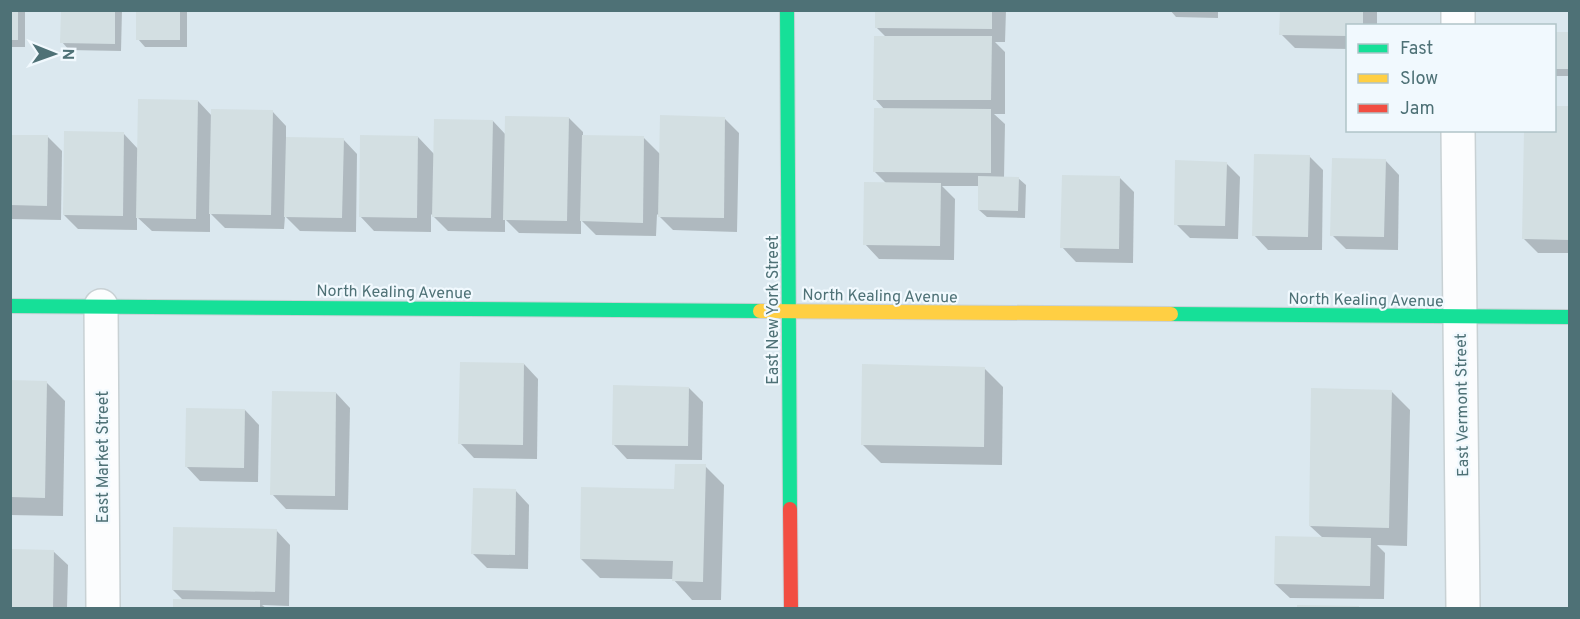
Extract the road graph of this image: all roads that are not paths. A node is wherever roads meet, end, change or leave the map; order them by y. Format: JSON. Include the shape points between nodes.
{"nodes":[{"id":1,"x":787,"y":10,"type":"edge"},
{"id":2,"x":1458,"y":132,"type":"edge"},
{"id":3,"x":10,"y":306,"type":"edge"},
{"id":4,"x":101,"y":306,"type":"junction"},
{"id":5,"x":789,"y":310,"type":"junction"},
{"id":6,"x":1460,"y":317,"type":"junction"},
{"id":7,"x":1569,"y":317,"type":"edge"},
{"id":8,"x":103,"y":609,"type":"edge"},
{"id":9,"x":791,"y":609,"type":"edge"},
{"id":10,"x":1463,"y":609,"type":"edge"}],
"edges":[{"from":1,"to":5,"type":"street","name":"East New York Street"},
{"from":2,"to":6,"type":"street","name":"East Vermont Street"},
{"from":3,"to":4,"type":"street","name":"North Kealing Avenue"},
{"from":4,"to":5,"type":"street","name":"North Kealing Avenue"},
{"from":4,"to":8,"type":"street","name":"East Market Street"},
{"from":5,"to":6,"type":"street","name":"North Kealing Avenue"},
{"from":5,"to":9,"type":"street","name":"East New York Street"},
{"from":6,"to":7,"type":"street","name":"North Kealing Avenue"},
{"from":6,"to":10,"type":"street","name":"East Vermont Street"}]}
